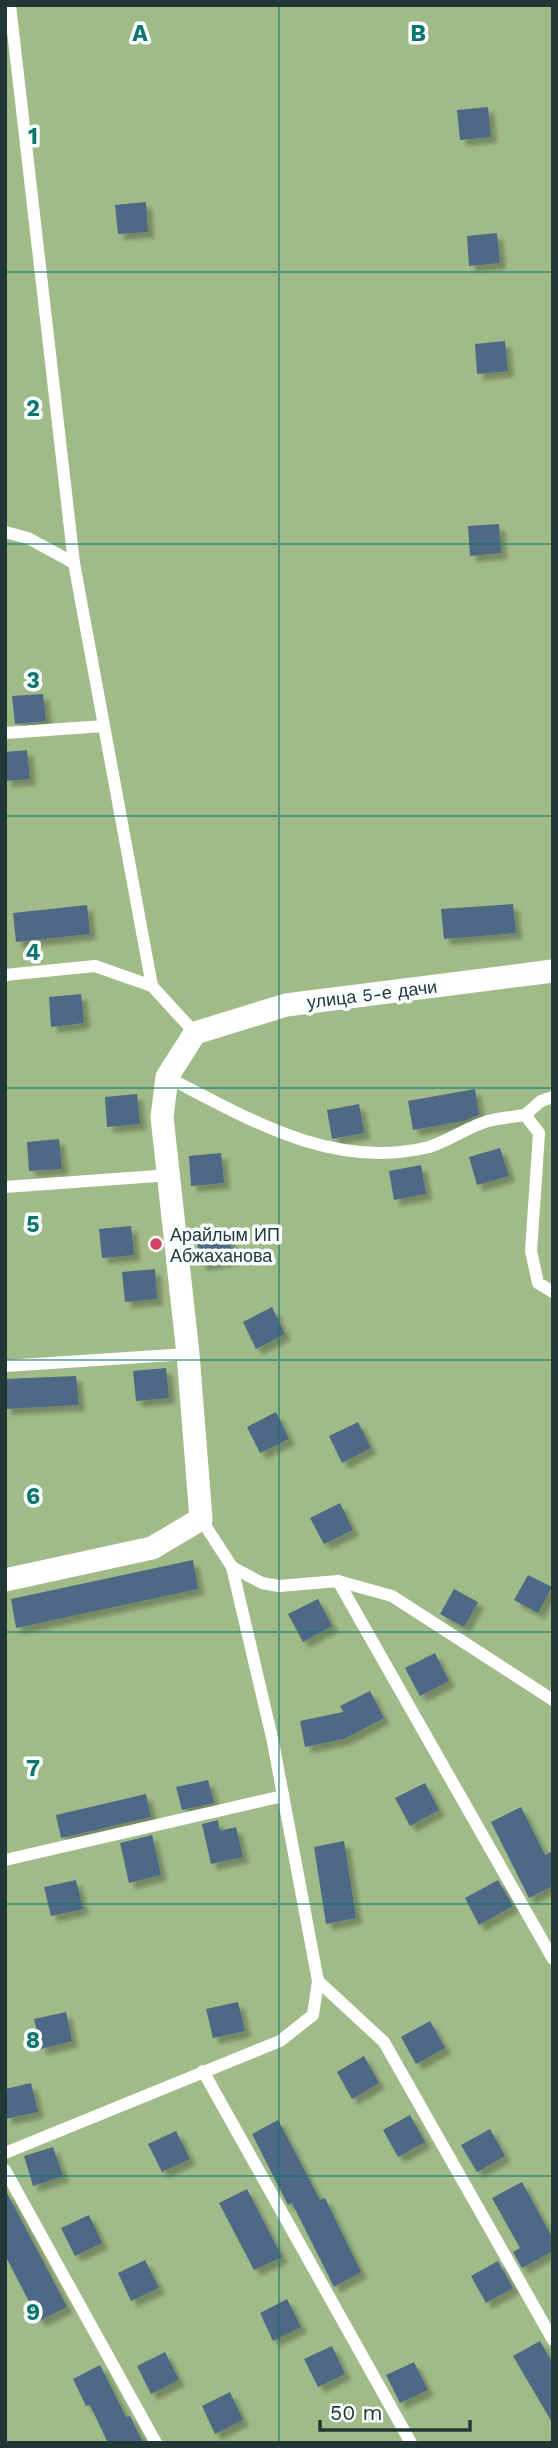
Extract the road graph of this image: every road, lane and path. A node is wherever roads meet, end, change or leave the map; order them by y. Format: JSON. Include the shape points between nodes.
{"nodes":[{"id":1,"x":10,"y":5,"type":"edge"},
{"id":2,"x":5,"y":532,"type":"edge"},
{"id":3,"x":74,"y":563,"type":"junction"},
{"id":4,"x":104,"y":726,"type":"junction"},
{"id":5,"x":5,"y":733,"type":"edge"},
{"id":6,"x":553,"y":971,"type":"edge"},
{"id":7,"x":5,"y":975,"type":"edge"},
{"id":8,"x":152,"y":986,"type":"junction"},
{"id":9,"x":195,"y":1033,"type":"junction"},
{"id":10,"x":167,"y":1077,"type":"junction"},
{"id":11,"x":553,"y":1097,"type":"edge"},
{"id":12,"x":525,"y":1115,"type":"junction"},
{"id":13,"x":171,"y":1175,"type":"junction"},
{"id":14,"x":5,"y":1187,"type":"edge"},
{"id":15,"x":553,"y":1292,"type":"edge"},
{"id":16,"x":188,"y":1354,"type":"junction"},
{"id":17,"x":5,"y":1366,"type":"edge"},
{"id":18,"x":201,"y":1519,"type":"junction"},
{"id":19,"x":232,"y":1567,"type":"junction"},
{"id":20,"x":5,"y":1580,"type":"edge"},
{"id":21,"x":338,"y":1581,"type":"junction"},
{"id":22,"x":553,"y":1700,"type":"edge"},
{"id":23,"x":283,"y":1797,"type":"junction"},
{"id":24,"x":5,"y":1860,"type":"edge"},
{"id":25,"x":553,"y":1959,"type":"edge"},
{"id":26,"x":318,"y":1981,"type":"junction"},
{"id":27,"x":203,"y":2071,"type":"junction"},
{"id":28,"x":5,"y":2153,"type":"edge"},
{"id":29,"x":5,"y":2170,"type":"edge"},
{"id":30,"x":553,"y":2340,"type":"edge"},
{"id":31,"x":156,"y":2443,"type":"edge"},
{"id":32,"x":411,"y":2443,"type":"edge"}],
"edges":[{"from":1,"to":3,"type":"lane"},
{"from":2,"to":3,"type":"lane","via":[[28,538]]},
{"from":3,"to":4,"type":"lane"},
{"from":4,"to":5,"type":"lane"},
{"from":4,"to":8,"type":"lane"},
{"from":6,"to":9,"type":"street","name":"улица 5-е дачи","via":[[286,1005]]},
{"from":7,"to":8,"type":"lane","via":[[95,966]]},
{"from":8,"to":9,"type":"lane"},
{"from":9,"to":10,"type":"street"},
{"from":10,"to":12,"type":"lane","via":[[249,1119],[325,1149],[377,1152],[430,1147],[487,1121]]},
{"from":10,"to":13,"type":"street","via":[[162,1117]]},
{"from":11,"to":12,"type":"lane"},
{"from":12,"to":15,"type":"lane","via":[[539,1133],[531,1251],[538,1283]]},
{"from":13,"to":14,"type":"lane"},
{"from":13,"to":16,"type":"street"},
{"from":16,"to":17,"type":"lane"},
{"from":16,"to":18,"type":"street"},
{"from":18,"to":19,"type":"lane"},
{"from":18,"to":20,"type":"street","via":[[152,1548]]},
{"from":19,"to":21,"type":"lane","via":[[262,1583],[279,1586]]},
{"from":19,"to":23,"type":"lane"},
{"from":21,"to":22,"type":"lane","via":[[392,1596]]},
{"from":21,"to":25,"type":"lane"},
{"from":23,"to":24,"type":"lane"},
{"from":23,"to":26,"type":"lane"},
{"from":26,"to":27,"type":"lane","via":[[313,2015],[280,2041]]},
{"from":26,"to":30,"type":"lane","via":[[384,2042]]},
{"from":27,"to":28,"type":"lane"},
{"from":27,"to":32,"type":"lane"},
{"from":29,"to":31,"type":"lane"}]}
